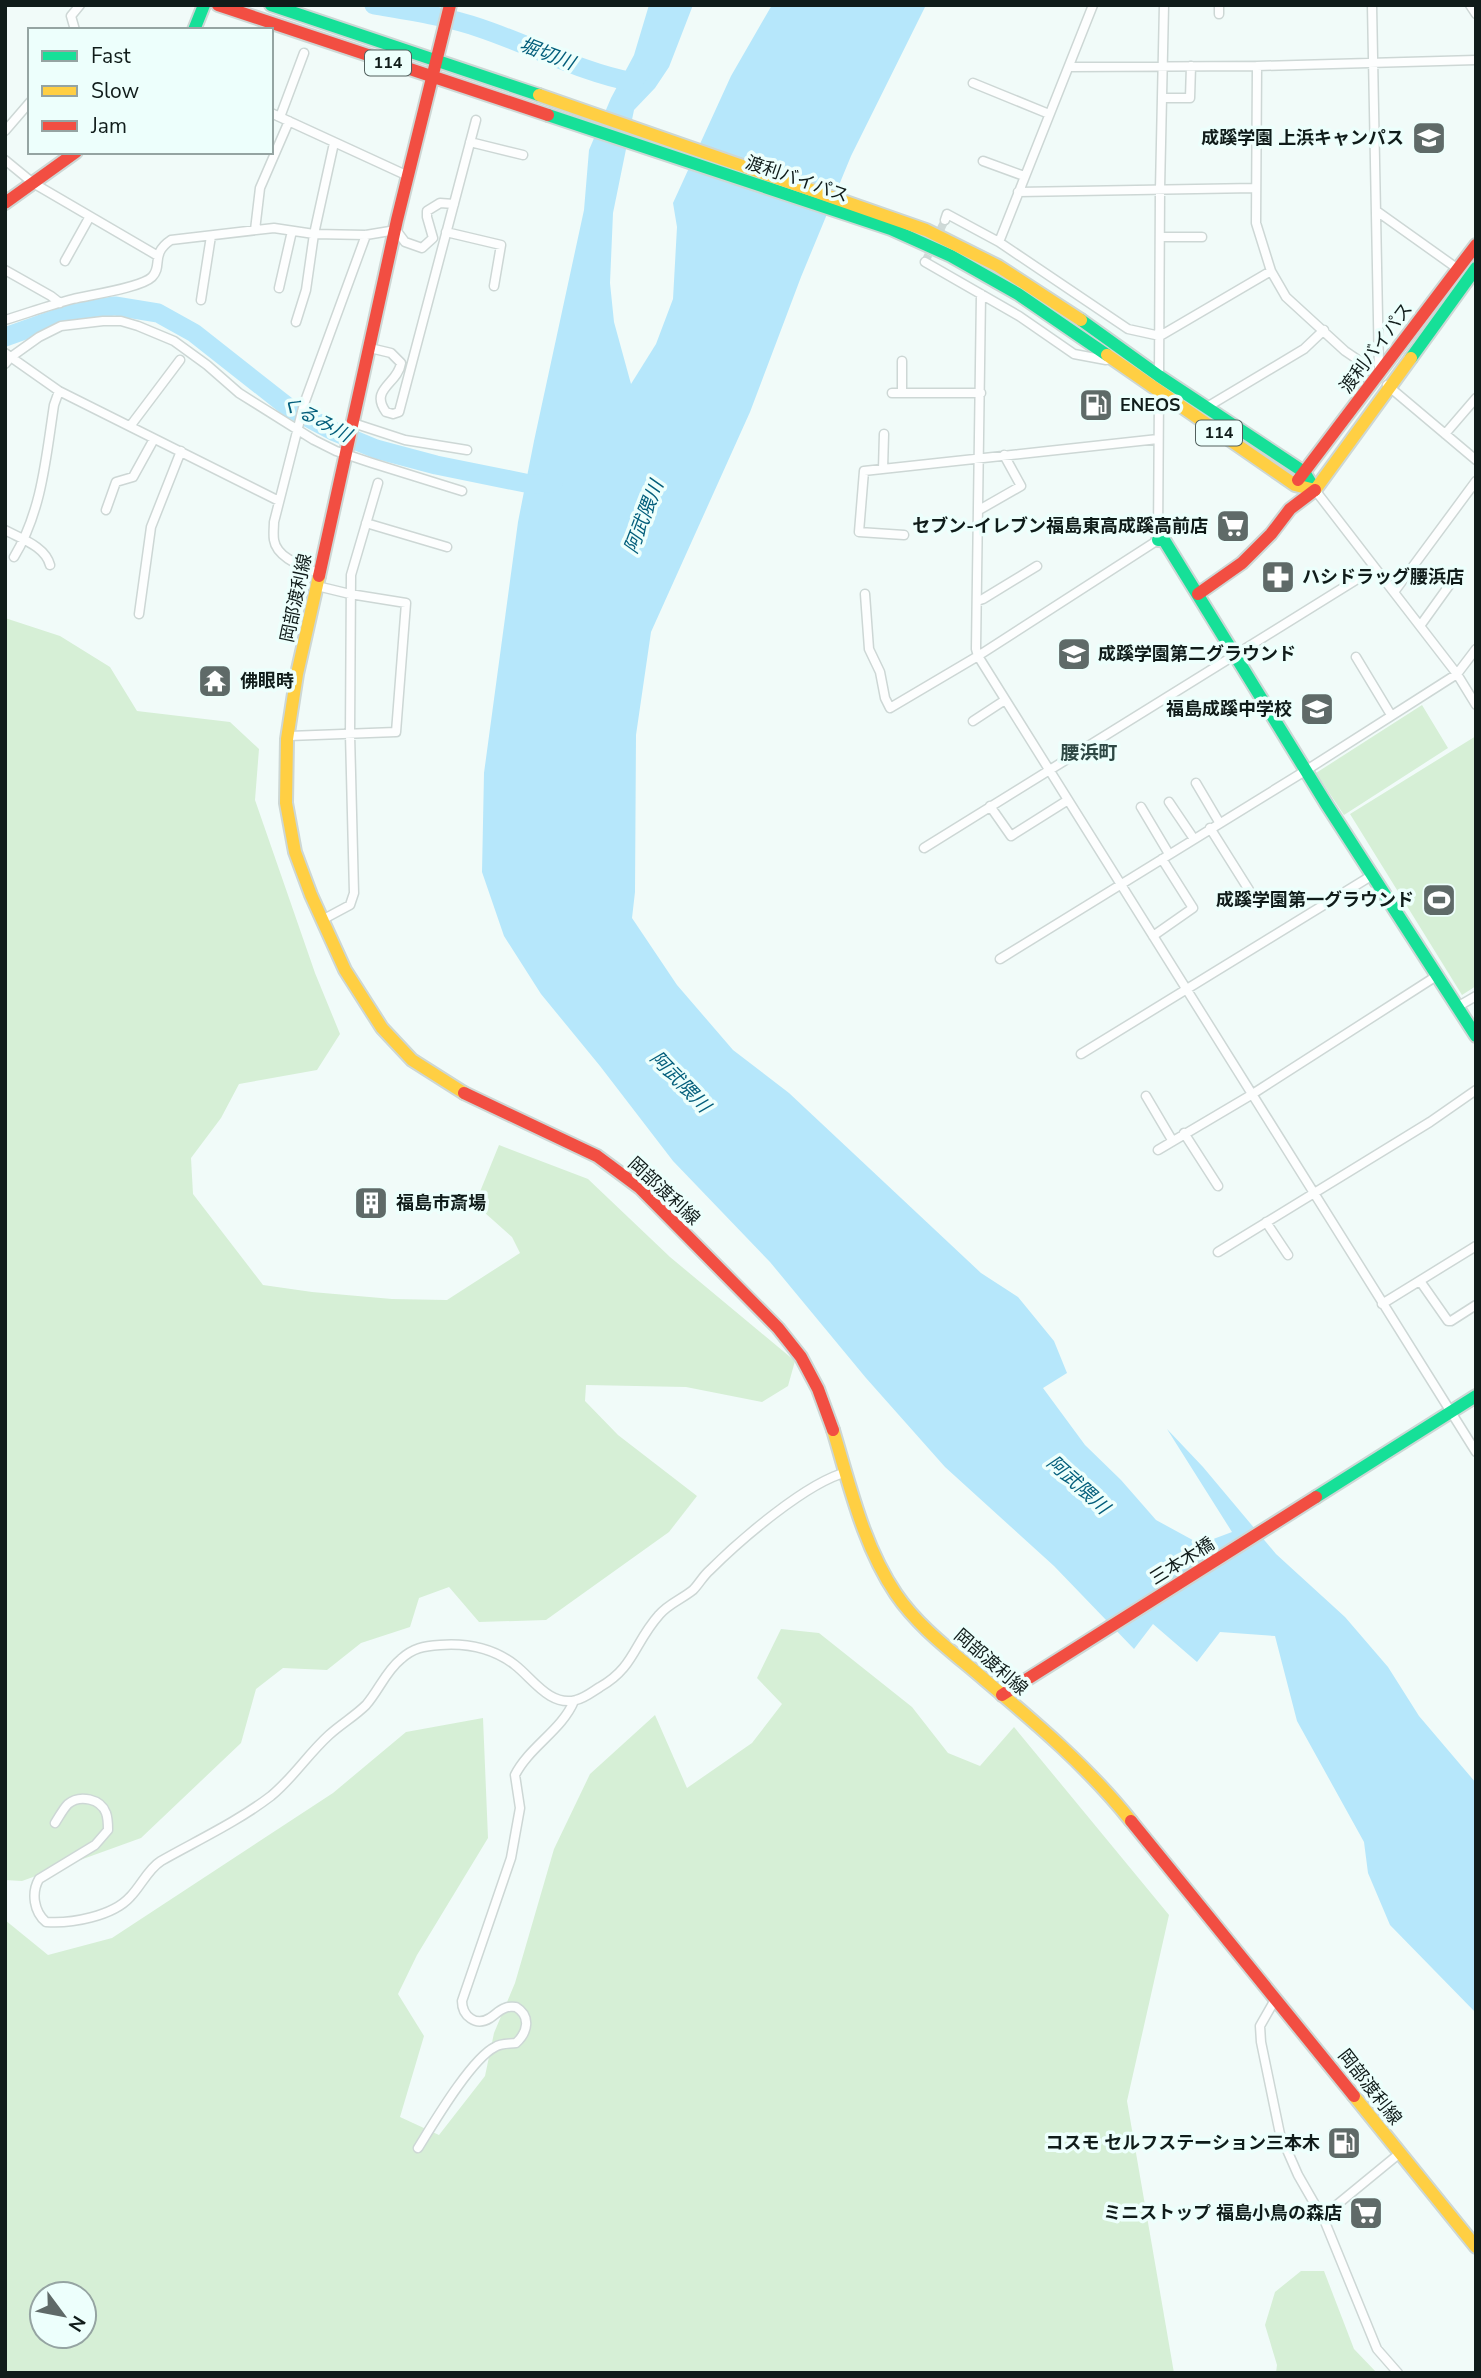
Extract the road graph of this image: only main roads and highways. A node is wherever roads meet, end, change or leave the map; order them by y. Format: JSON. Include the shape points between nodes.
{"nodes":[{"id":1,"x":204,"y":5,"type":"edge"},
{"id":2,"x":218,"y":5,"type":"edge"},
{"id":3,"x":271,"y":5,"type":"edge"},
{"id":4,"x":450,"y":5,"type":"edge"},
{"id":5,"x":195,"y":28,"type":"edge"},
{"id":6,"x":436,"y":60,"type":"junction"},
{"id":7,"x":432,"y":77,"type":"junction"},
{"id":8,"x":73,"y":154,"type":"edge"},
{"id":9,"x":5,"y":203,"type":"edge"},
{"id":10,"x":892,"y":224,"type":"junction"},
{"id":11,"x":1476,"y":244,"type":"edge"},
{"id":12,"x":1473,"y":272,"type":"edge"},
{"id":13,"x":1304,"y":472,"type":"junction"},
{"id":14,"x":1295,"y":485,"type":"junction"},
{"id":15,"x":1315,"y":489,"type":"junction"},
{"id":16,"x":1290,"y":509,"type":"junction"},
{"id":17,"x":1158,"y":540,"type":"road end"},
{"id":18,"x":1198,"y":594,"type":"junction"},
{"id":19,"x":1476,"y":1037,"type":"edge"},
{"id":20,"x":1476,"y":1396,"type":"edge"},
{"id":21,"x":1002,"y":1695,"type":"junction"},
{"id":22,"x":1476,"y":2247,"type":"edge"}],
"edges":[{"from":1,"to":5,"type":"main road"},
{"from":2,"to":7,"type":"main road","name":"渡利バイパス","number":"114"},
{"from":3,"to":6,"type":"main road","name":"渡利バイパス","number":"114"},
{"from":4,"to":6,"type":"main road","name":"岡部渡利線"},
{"from":6,"to":7,"type":"main road","name":"岡部渡利線"},
{"from":6,"to":10,"type":"main road","name":"渡利バイパス","number":"114"},
{"from":7,"to":10,"type":"main road","name":"渡利バイパス","number":"114"},
{"from":7,"to":21,"type":"main road","name":"岡部渡利線","via":[[295,687],[286,752],[294,855],[347,973],[390,1039],[437,1077],[598,1157],[620,1173],[658,1205],[782,1332],[816,1380],[858,1511],[897,1596],[934,1637]]},
{"from":8,"to":9,"type":"main road"},
{"from":10,"to":13,"type":"main road","name":"渡利バイパス","number":"114","via":[[926,230],[998,267]]},
{"from":10,"to":14,"type":"main road","name":"渡利バイパス","number":"114","via":[[1045,311]]},
{"from":11,"to":13,"type":"main road","name":"渡利バイパス","via":[[1374,371]]},
{"from":12,"to":15,"type":"main road","name":"渡利バイパス"},
{"from":13,"to":14,"type":"main road"},
{"from":13,"to":15,"type":"main road","name":"渡利バイパス","number":"114"},
{"from":14,"to":15,"type":"main road","name":"渡利バイパス","number":"114"},
{"from":14,"to":16,"type":"main road"},
{"from":15,"to":16,"type":"main road"},
{"from":16,"to":18,"type":"main road","via":[[1242,563]]},
{"from":17,"to":18,"type":"main road","via":[[1164,540]]},
{"from":18,"to":19,"type":"main road"},
{"from":20,"to":21,"type":"main road","name":"三本木橋"},
{"from":21,"to":22,"type":"main road","name":"岡部渡利線","via":[[1117,1803]]}]}
